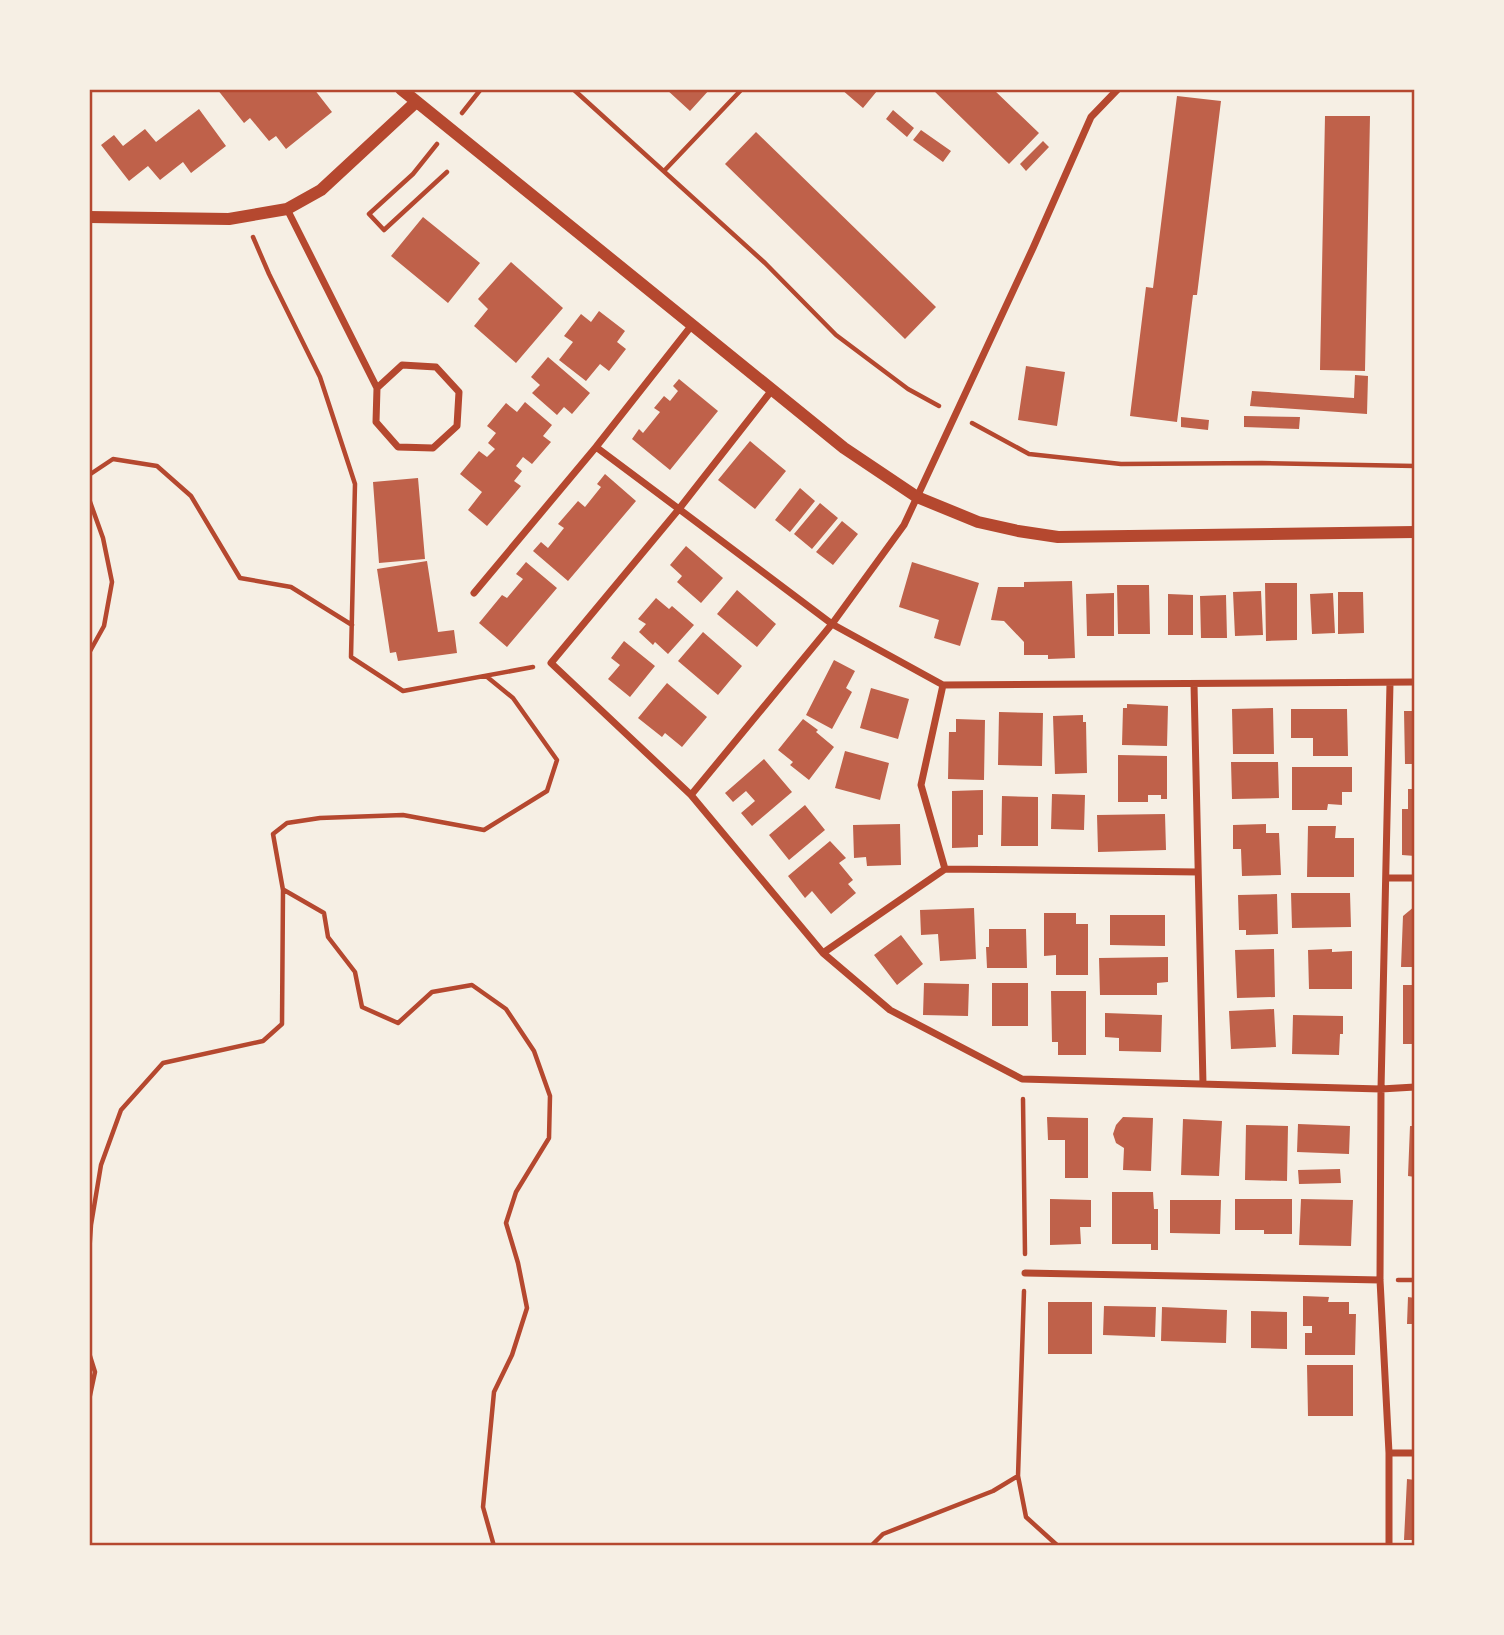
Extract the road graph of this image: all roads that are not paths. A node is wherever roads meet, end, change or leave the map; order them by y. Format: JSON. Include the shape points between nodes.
{"nodes":[{"id":1,"x":401,"y":89,"type":"edge"},
{"id":2,"x":1118,"y":89,"type":"edge"},
{"id":3,"x":416,"y":102,"type":"junction"},
{"id":4,"x":287,"y":209,"type":"junction"},
{"id":5,"x":89,"y":218,"type":"edge"},
{"id":6,"x":692,"y":325,"type":"junction"},
{"id":7,"x":377,"y":388,"type":"junction"},
{"id":8,"x":772,"y":390,"type":"junction"},
{"id":9,"x":596,"y":447,"type":"junction"},
{"id":10,"x":917,"y":497,"type":"junction"},
{"id":11,"x":679,"y":509,"type":"junction"},
{"id":12,"x":1415,"y":532,"type":"edge"},
{"id":13,"x":474,"y":593,"type":"dead end"},
{"id":14,"x":832,"y":624,"type":"junction"},
{"id":15,"x":1415,"y":682,"type":"edge"},
{"id":16,"x":1390,"y":683,"type":"junction"},
{"id":17,"x":1194,"y":684,"type":"junction"},
{"id":18,"x":943,"y":685,"type":"junction"},
{"id":19,"x":691,"y":795,"type":"junction"},
{"id":20,"x":945,"y":869,"type":"junction"},
{"id":21,"x":1198,"y":872,"type":"junction"},
{"id":22,"x":1386,"y":878,"type":"junction"},
{"id":23,"x":1415,"y":878,"type":"edge"},
{"id":24,"x":823,"y":953,"type":"junction"},
{"id":25,"x":1203,"y":1084,"type":"junction"},
{"id":26,"x":1415,"y":1087,"type":"edge"},
{"id":27,"x":1381,"y":1089,"type":"junction"},
{"id":28,"x":1025,"y":1273,"type":"road end"},
{"id":29,"x":1380,"y":1280,"type":"junction"},
{"id":30,"x":1389,"y":1453,"type":"junction"},
{"id":31,"x":1415,"y":1453,"type":"edge"},
{"id":32,"x":1389,"y":1546,"type":"edge"}],
"edges":[{"from":1,"to":3,"type":"street"},
{"from":2,"to":10,"type":"street","via":[[1091,117]]},
{"from":3,"to":4,"type":"street","via":[[321,191]]},
{"from":3,"to":6,"type":"street"},
{"from":4,"to":5,"type":"street","via":[[229,219]]},
{"from":4,"to":7,"type":"street"},
{"from":6,"to":8,"type":"street"},
{"from":6,"to":9,"type":"street"},
{"from":7,"to":7,"type":"street","via":[[376,422],[398,447],[433,449],[457,426],[459,392],[436,366],[402,365]]},
{"from":8,"to":10,"type":"street"},
{"from":8,"to":11,"type":"street"},
{"from":9,"to":11,"type":"street"},
{"from":9,"to":13,"type":"street"},
{"from":10,"to":12,"type":"street","via":[[978,522],[1058,537]]},
{"from":10,"to":14,"type":"street","via":[[904,525]]},
{"from":11,"to":14,"type":"street"},
{"from":11,"to":19,"type":"street","via":[[551,663]]},
{"from":14,"to":18,"type":"street"},
{"from":14,"to":19,"type":"street"},
{"from":15,"to":16,"type":"street"},
{"from":16,"to":17,"type":"street"},
{"from":16,"to":22,"type":"street"},
{"from":17,"to":18,"type":"street"},
{"from":17,"to":21,"type":"street"},
{"from":18,"to":20,"type":"street","via":[[921,785]]},
{"from":19,"to":24,"type":"street"},
{"from":20,"to":21,"type":"street"},
{"from":20,"to":24,"type":"street"},
{"from":21,"to":25,"type":"street"},
{"from":22,"to":23,"type":"street"},
{"from":22,"to":27,"type":"street"},
{"from":24,"to":25,"type":"street","via":[[890,1010],[1022,1079]]},
{"from":25,"to":27,"type":"street"},
{"from":26,"to":27,"type":"street"},
{"from":27,"to":29,"type":"street"},
{"from":28,"to":29,"type":"street"},
{"from":29,"to":30,"type":"street"},
{"from":30,"to":31,"type":"street"},
{"from":30,"to":32,"type":"street"}]}
